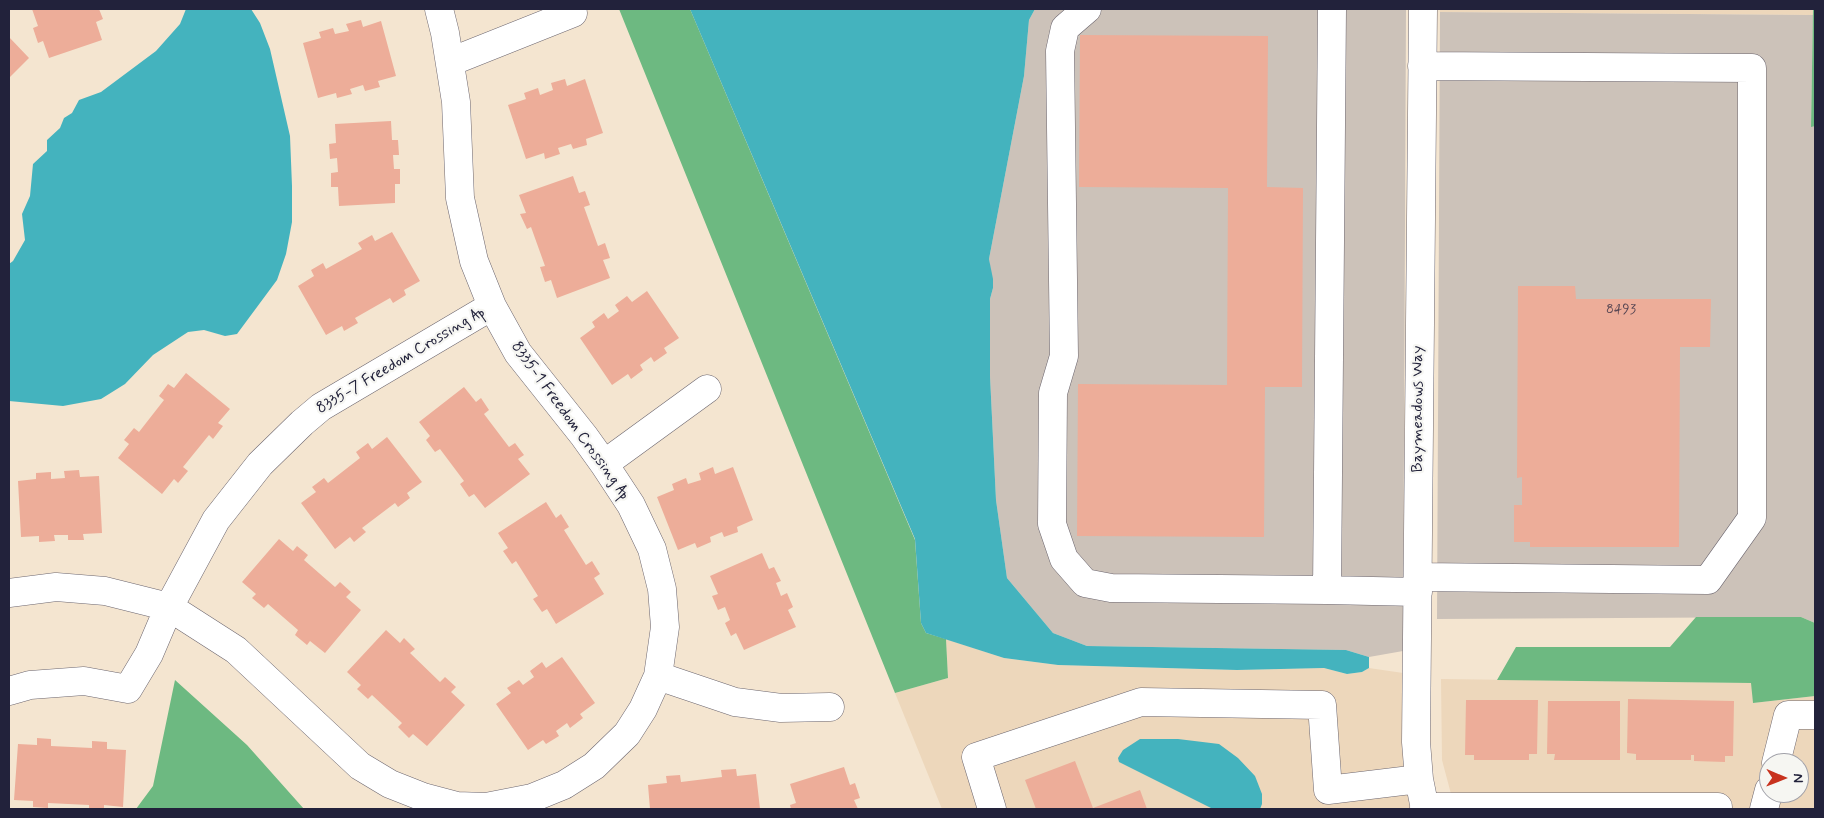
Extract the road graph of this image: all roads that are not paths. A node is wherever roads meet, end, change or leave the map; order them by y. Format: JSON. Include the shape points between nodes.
{"nodes":[{"id":1,"x":439,"y":9,"type":"edge"},
{"id":2,"x":1087,"y":9,"type":"edge"},
{"id":3,"x":1332,"y":9,"type":"edge"},
{"id":4,"x":1422,"y":9,"type":"edge"},
{"id":5,"x":573,"y":14,"type":"dead end"},
{"id":6,"x":450,"y":62,"type":"junction"},
{"id":7,"x":1422,"y":66,"type":"junction"},
{"id":8,"x":492,"y":306,"type":"junction"},
{"id":9,"x":707,"y":389,"type":"dead end"},
{"id":10,"x":604,"y":464,"type":"junction"},
{"id":11,"x":1418,"y":584,"type":"junction"},
{"id":12,"x":1327,"y":590,"type":"junction"},
{"id":13,"x":9,"y":593,"type":"edge"},
{"id":14,"x":169,"y":607,"type":"junction"},
{"id":15,"x":658,"y":676,"type":"junction"},
{"id":16,"x":9,"y":691,"type":"edge"},
{"id":17,"x":830,"y":707,"type":"dead end"},
{"id":18,"x":1815,"y":715,"type":"edge"},
{"id":19,"x":1778,"y":753,"type":"edge"},
{"id":20,"x":1419,"y":779,"type":"junction"},
{"id":21,"x":1718,"y":806,"type":"dead end"},
{"id":22,"x":1425,"y":808,"type":"edge"},
{"id":23,"x":992,"y":809,"type":"edge"}],
"edges":[{"from":1,"to":6,"type":"street","name":"8335-1 Freedom Crossing Ap"},
{"from":2,"to":12,"type":"street","via":[[1065,28],[1060,51],[1064,356],[1053,394],[1052,524],[1064,559],[1085,582],[1110,588]]},
{"from":3,"to":12,"type":"street"},
{"from":4,"to":7,"type":"street","name":"Baymeadows Way"},
{"from":5,"to":6,"type":"street"},
{"from":6,"to":8,"type":"street","name":"8335-1 Freedom Crossing Ap","via":[[456,102],[460,198],[474,261]]},
{"from":7,"to":11,"type":"street","name":"Baymeadows Way"},
{"from":7,"to":11,"type":"street","via":[[1752,68],[1752,518],[1708,580]]},
{"from":8,"to":10,"type":"street","name":"8335-1 Freedom Crossing Ap","via":[[518,354]]},
{"from":8,"to":14,"type":"street","name":"8335-7 Freedom Crossing Ap","via":[[321,407],[302,423],[260,464],[216,520]]},
{"from":9,"to":10,"type":"street"},
{"from":10,"to":15,"type":"street","name":"8335-1 Freedom Crossing Ap","via":[[631,505],[652,549],[662,588],[665,627]]},
{"from":11,"to":12,"type":"street"},
{"from":11,"to":20,"type":"street","name":"Baymeadows Way","via":[[1416,742]]},
{"from":13,"to":14,"type":"street","name":"8335-1 Freedom Crossing Ap","via":[[56,587],[105,591]]},
{"from":14,"to":15,"type":"street","name":"8335-1 Freedom Crossing Ap","via":[[236,650],[360,766],[390,784],[457,806],[486,807],[532,798],[564,785],[594,766],[627,734],[644,709]]},
{"from":14,"to":16,"type":"street","via":[[149,654],[128,689],[84,681],[30,685]]},
{"from":15,"to":17,"type":"street","via":[[735,702],[781,708]]},
{"from":18,"to":19,"type":"street","via":[[1788,715]]},
{"from":20,"to":22,"type":"street","name":"Baymeadows Way"},
{"from":20,"to":23,"type":"street","via":[[1328,790],[1322,704],[1141,702],[976,757]]},
{"from":21,"to":22,"type":"street"}]}
